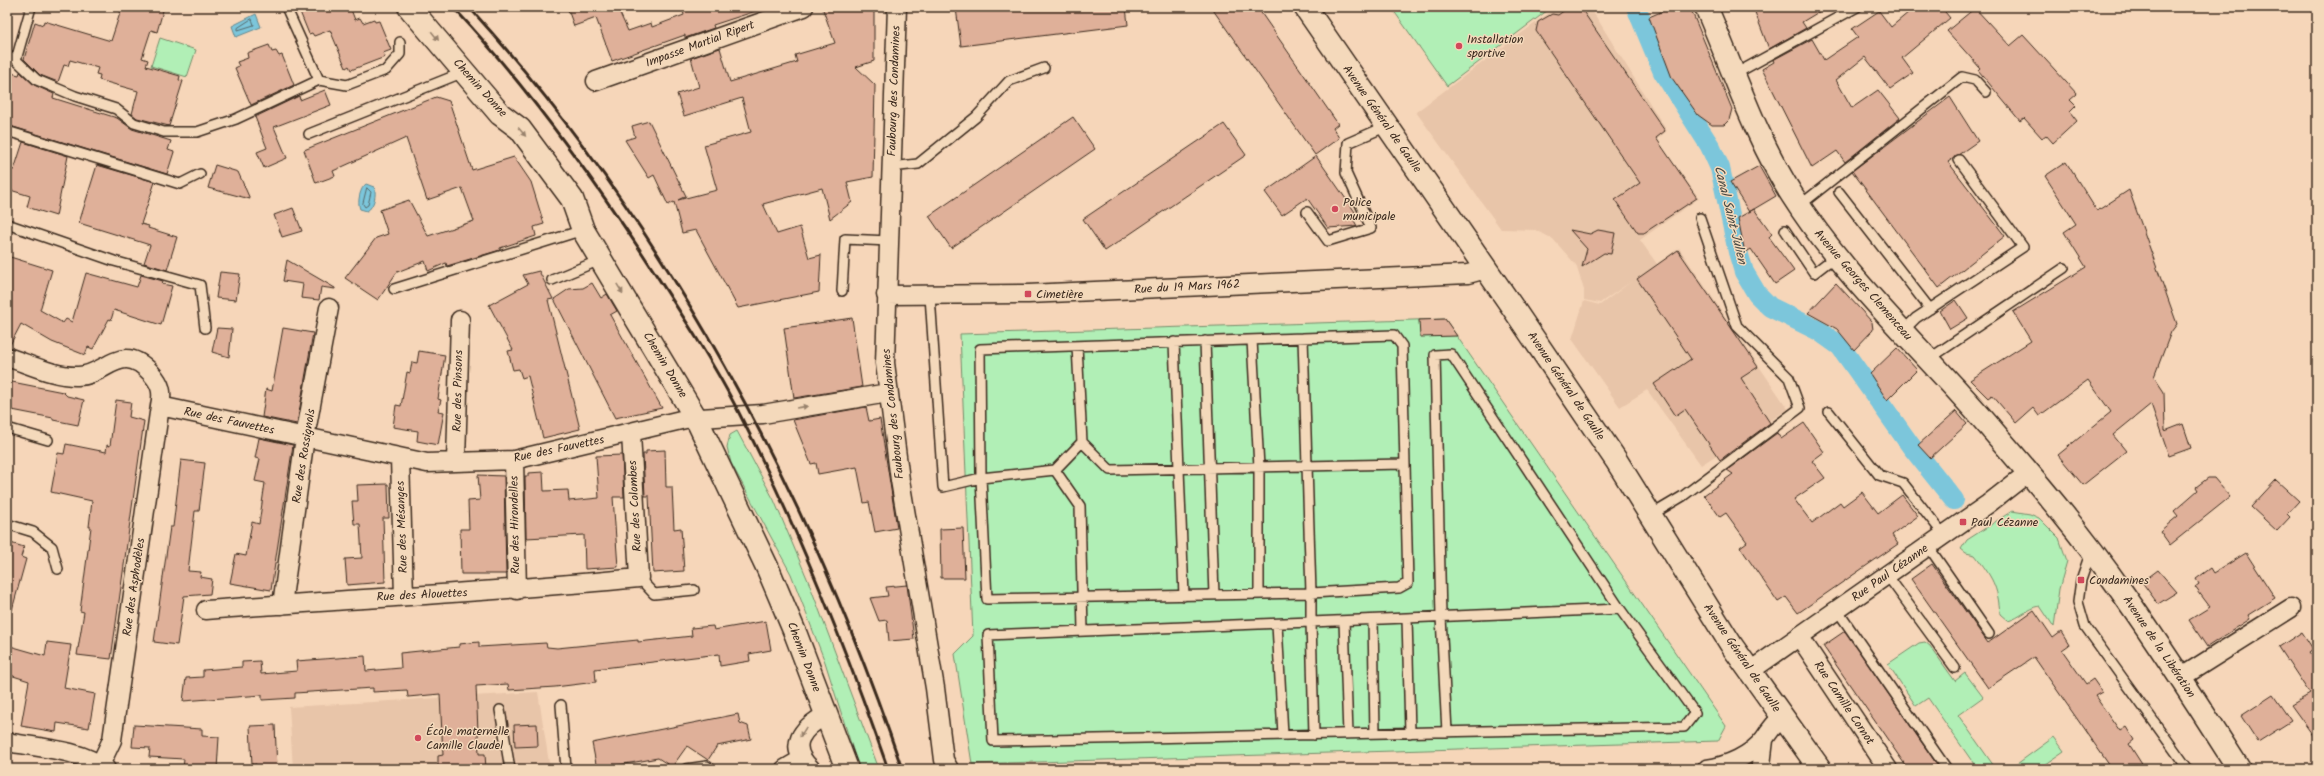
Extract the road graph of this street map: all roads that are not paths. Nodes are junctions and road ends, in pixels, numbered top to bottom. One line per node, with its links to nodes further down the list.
1 (31, 7): 11 (lane)
2 (286, 7): 15 (lane)
3 (409, 7): 13 (street, Chemin Donne, one-way to 13)
4 (804, 7): 16 (street, Impasse Martial Ripert)
5 (897, 7): 22 (street, Faubourg des Condamines)
6 (1305, 7): 18 (street, Avenue Général de Gaulle)
7 (1706, 7): 14 (street, Avenue Georges Clemenceau)
8 (1857, 7): 14 (lane)
9 (400, 42): 15 (lane)
10 (7, 56): 11 (lane)
11 (16, 60): 15 (lane)
12 (1044, 68): 22 (lane)
13 (464, 72): 20 (lane); 29 (street, Chemin Donne, one-way to 29)
14 (1735, 74): 25 (street, Avenue Georges Clemenceau)
15 (319, 80)
16 (596, 81)
17 (1986, 92): 25 (lane)
18 (1387, 126): 26 (lane); 35 (street, Avenue Général de Gaulle)
19 (7, 131): 23 (lane)
20 (309, 134)
21 (1960, 160): 42 (lane)
22 (891, 167): 31 (street, Faubourg des Condamines)
23 (200, 174)
24 (1839, 192): 42 (lane)
25 (1799, 206): 32 (street, Avenue Georges Clemenceau)
26 (1308, 212)
27 (1700, 218): 73 (lane)
28 (7, 224): 44 (lane)
29 (584, 230): 33 (street, Chemin Donne); 37 (lane)
30 (1785, 230): 32 (lane)
31 (889, 241): 38 (lane); 39 (street, Faubourg des Condamines)
32 (1836, 256): 45 (street, Avenue Georges Clemenceau)
33 (602, 259): 36 (lane); 56 (street, Chemin Donne, one-way to 56)
34 (2064, 268): 52 (lane)
35 (1486, 269): 40 (street, Rue du 19 Mars 1962); 73 (street, Avenue Général de Gaulle)
36 (552, 280)
37 (394, 289)
38 (842, 291)
39 (886, 295): 40 (street, Rue du 19 Mars 1962); 53 (street, Faubourg des Condamines)
40 (930, 296): 72 (lane)
41 (328, 308): 59 (street, Rue des Rossignols)
42 (1930, 309): 45 (lane)
43 (460, 320): 64 (street, Rue des Pinsons)
44 (205, 328)
45 (1902, 332): 52 (street, Avenue Georges Clemenceau)
46 (1303, 338): 47 (lane); 65 (lane); 66 (lane)
47 (1252, 340): 48 (lane); 67 (lane)
48 (1205, 341): 49 (lane); 68 (lane)
49 (1174, 342): 50 (lane); 70 (lane)
50 (1077, 346): 61 (lane); 72 (lane)
51 (7, 357): 54 (street, Rue des Asphodèles)
52 (1929, 359): 71 (street, Avenue Georges Clemenceau)
53 (888, 393): 56 (street, Rue des Fauvettes, one-way to 53); 119 (street, Faubourg des Condamines)
54 (160, 406): 59 (street, Rue des Fauvettes); 120 (street, Rue des Asphodèles)
55 (1829, 412): 75 (lane)
56 (696, 420): 58 (street, Rue des Fauvettes); 108 (street, Chemin Donne)
57 (7, 428): 60 (lane)
58 (631, 433): 63 (street, Rue des Fauvettes); 80 (street, Rue des Colombes)
59 (306, 437): 62 (street, Rue des Fauvettes); 89 (street, Rue des Rossignols)
60 (48, 440)
61 (1082, 442): 69 (lane); 70 (lane)
62 (400, 458): 64 (street, Rue des Fauvettes); 86 (street, Rue des Mésanges)
63 (514, 460): 64 (street, Rue des Fauvettes); 81 (street, Rue des Hirondelles)
64 (456, 461)
65 (1404, 464): 66 (lane); 83 (lane)
66 (1307, 466): 67 (lane); 83 (lane)
67 (1259, 467): 68 (lane); 84 (lane)
68 (1209, 469): 70 (lane); 85 (lane)
69 (1056, 470): 72 (lane); 88 (lane)
70 (1180, 470): 87 (lane)
71 (2029, 472): 75 (street, Rue Paul Cézanne); 77 (street, Avenue de la Libération)
72 (981, 478): 88 (lane)
73 (1652, 515): 104 (street, Avenue Général de Gaulle)
74 (7, 524): 78 (lane)
75 (1944, 535): 76 (street, Rue Paul Cézanne)
76 (1928, 546): 79 (street, Rue Paul Cézanne); 101 (lane)
77 (2091, 550): 105 (street, Avenue de la Libération); 132 (lane)
78 (58, 569)
79 (1887, 575): 93 (street, Rue Paul Cézanne); 103 (lane)
80 (639, 578): 81 (street, Rue des Alouettes); 82 (lane)
81 (517, 590): 86 (street, Rue des Alouettes)
82 (694, 590)
83 (1311, 593): 84 (lane); 98 (lane)
84 (1259, 594): 85 (lane)
85 (1214, 595): 87 (lane)
86 (404, 596): 89 (street, Rue des Alouettes)
87 (1184, 596): 88 (lane)
88 (1084, 597): 100 (lane)
89 (282, 604): 92 (street, Rue des Alouettes)
90 (2291, 608): 105 (street)
91 (1620, 609): 94 (lane); 94 (lane); 110 (lane)
92 (206, 610)
93 (1837, 610): 102 (street, Rue Paul Cézanne); 131 (lane)
94 (1441, 617): 95 (lane); 110 (lane)
95 (1407, 618): 96 (lane); 112 (lane)
96 (1373, 620): 97 (lane); 111 (lane)
97 (1344, 621): 98 (lane); 113 (lane)
98 (1310, 622): 99 (lane); 115 (lane)
99 (1277, 624): 100 (lane); 114 (lane)
100 (1083, 631): 114 (lane)
101 (1989, 634)
102 (1799, 636): 104 (street, Rue Paul Cézanne); 130 (street, Rue Camille Cornot)
103 (1955, 668)
104 (1750, 671): 109 (street, Avenue Général de Gaulle)
105 (2180, 678): 133 (street, Avenue de la Libération)
106 (561, 705): 122 (lane)
107 (500, 710): 121 (lane)
108 (826, 715): 118 (street, one-way to 118); 126 (street, Chemin Donne)
109 (1782, 717): 116 (street); 129 (street, Avenue Général de Gaulle)
110 (1446, 732): 112 (lane)
111 (1375, 733): 112 (lane); 113 (lane)
112 (1410, 733)
113 (1348, 734): 115 (lane)
114 (1283, 735): 115 (lane)
115 (1314, 735)
116 (1764, 740): 127 (street); 128 (street)
117 (7, 742): 120 (street)
118 (806, 764): 125 (street)
119 (947, 766)
120 (103, 767)
121 (510, 769)
122 (566, 769)
123 (686, 769): 124 (lane)
124 (711, 769)
125 (784, 769)
126 (846, 769)
127 (1707, 769)
128 (1762, 769)
129 (1820, 769)
130 (1888, 769)
131 (1947, 769)
132 (2188, 769)
133 (2239, 769)

